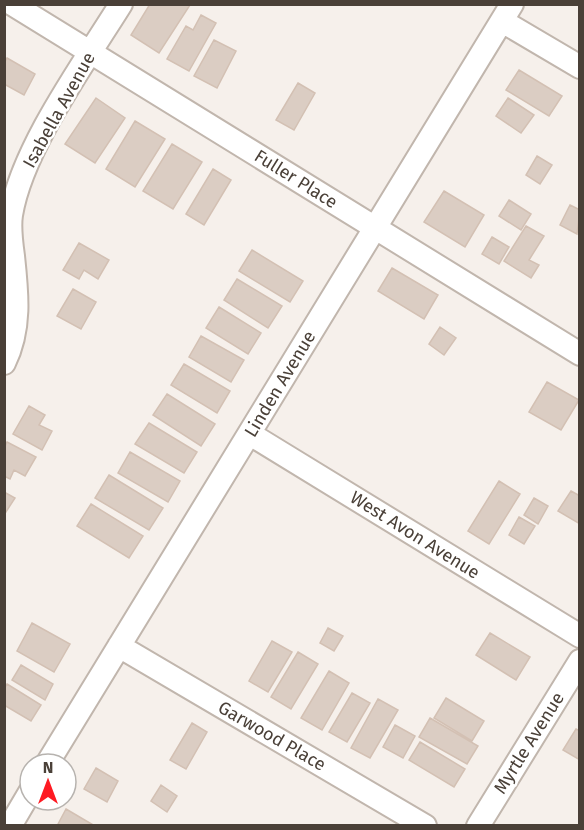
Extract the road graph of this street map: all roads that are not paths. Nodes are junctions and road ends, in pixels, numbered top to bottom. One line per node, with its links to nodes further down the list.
1 (12, 4): 4 (street, Fuller Place)
2 (121, 4): 4 (street, Isabella Avenue)
3 (507, 13): 5 (street); 6 (street, Linden Avenue)
4 (91, 53): 6 (street, Fuller Place); 8 (street, Isabella Avenue)
5 (579, 68)
6 (375, 228): 7 (street, Fuller Place); 9 (street, Linden Avenue)
7 (579, 354)
8 (4, 363)
9 (250, 434): 10 (street, West Avon Avenue); 11 (street, Linden Avenue)
10 (579, 636)
11 (120, 646): 13 (street, Linden Avenue); 16 (street, Garwood Place)
12 (579, 661): 17 (street, Myrtle Avenue)
13 (54, 752)
14 (18, 812): 15 (street)
15 (10, 825)
16 (425, 825)
17 (478, 825)

